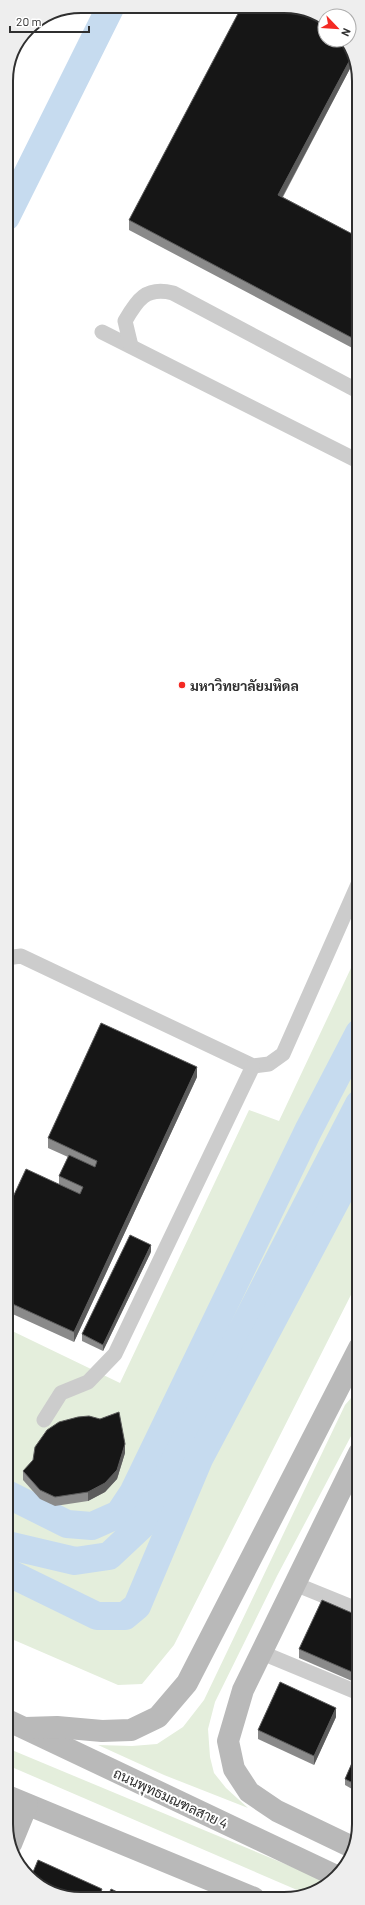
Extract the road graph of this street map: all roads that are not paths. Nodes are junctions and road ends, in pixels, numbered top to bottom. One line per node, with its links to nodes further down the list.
1 (102, 332): 2 (lane)
2 (131, 346): 3 (lane); 4 (lane)
3 (352, 388)
4 (352, 458)
5 (352, 898): 7 (lane)
6 (13, 957): 7 (lane)
7 (253, 1066): 9 (lane)
8 (352, 1373): 15 (main road)
9 (44, 1420)
10 (352, 1467): 11 (main road)
11 (295, 1584): 12 (lane); 13 (main road)
12 (352, 1607)
13 (260, 1652): 14 (lane); 19 (main road)
14 (352, 1690)
15 (16, 1724): 20 (main road, ถนนพุทธมณฑลสาย 4)
16 (13, 1799): 17 (main road)
17 (27, 1805): 18 (main road); 21 (main road)
18 (14, 1836)
19 (348, 1845)
20 (330, 1873)
21 (234, 1892)

